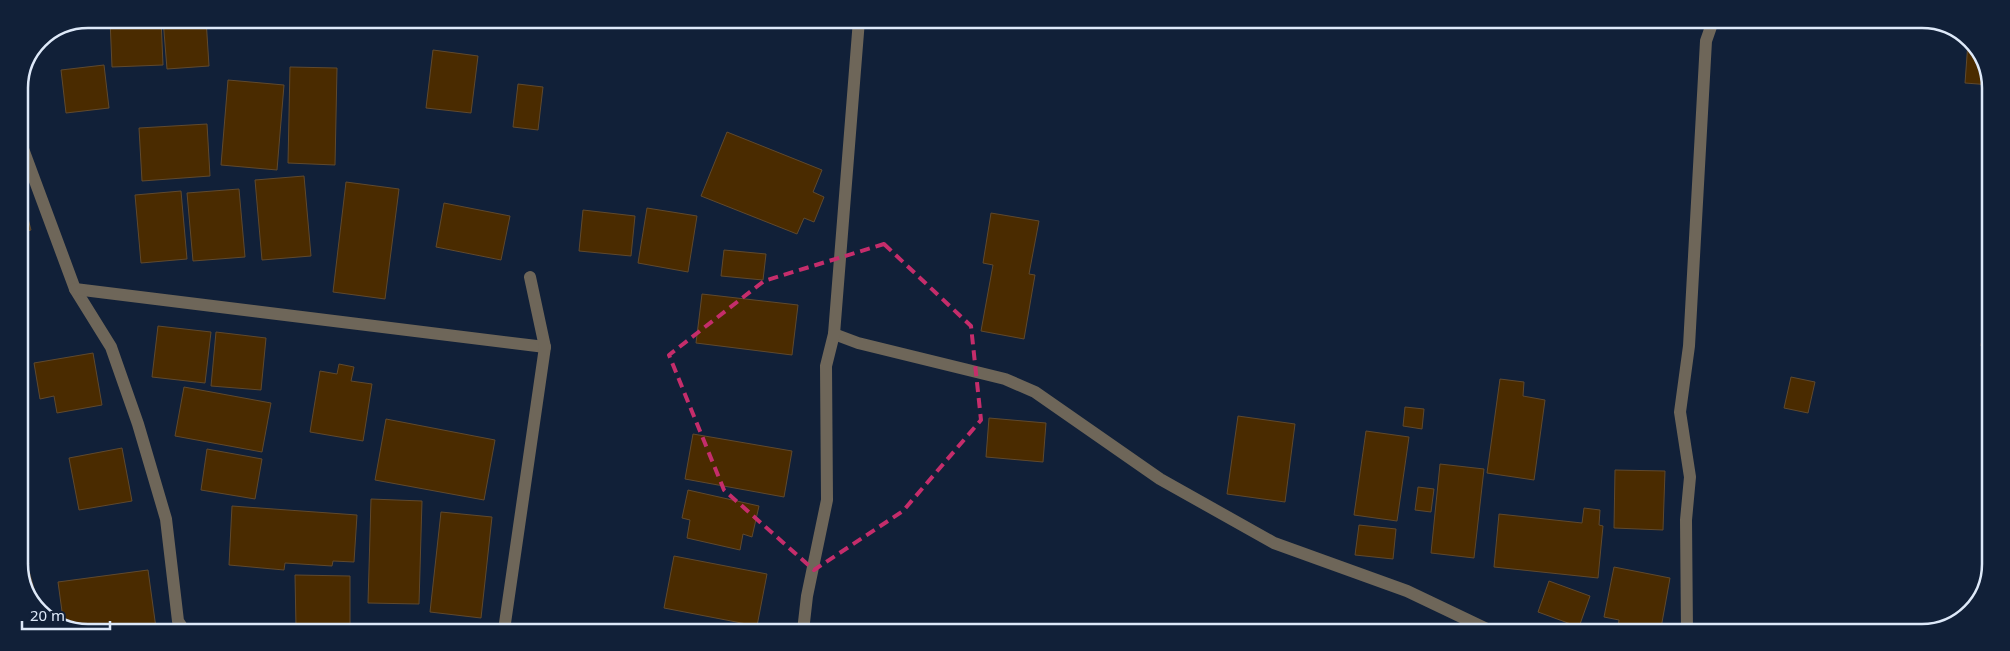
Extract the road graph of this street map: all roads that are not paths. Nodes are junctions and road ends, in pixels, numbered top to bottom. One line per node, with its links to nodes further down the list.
1 (858, 28): 6 (street)
2 (1710, 28): 12 (street)
3 (28, 162): 5 (street)
4 (530, 277): 7 (street)
5 (75, 289): 7 (street); 8 (street)
6 (834, 334): 10 (street); 11 (street)
7 (545, 348): 9 (street)
8 (180, 624)
9 (505, 624)
10 (804, 624)
11 (1475, 624)
12 (1687, 624)

